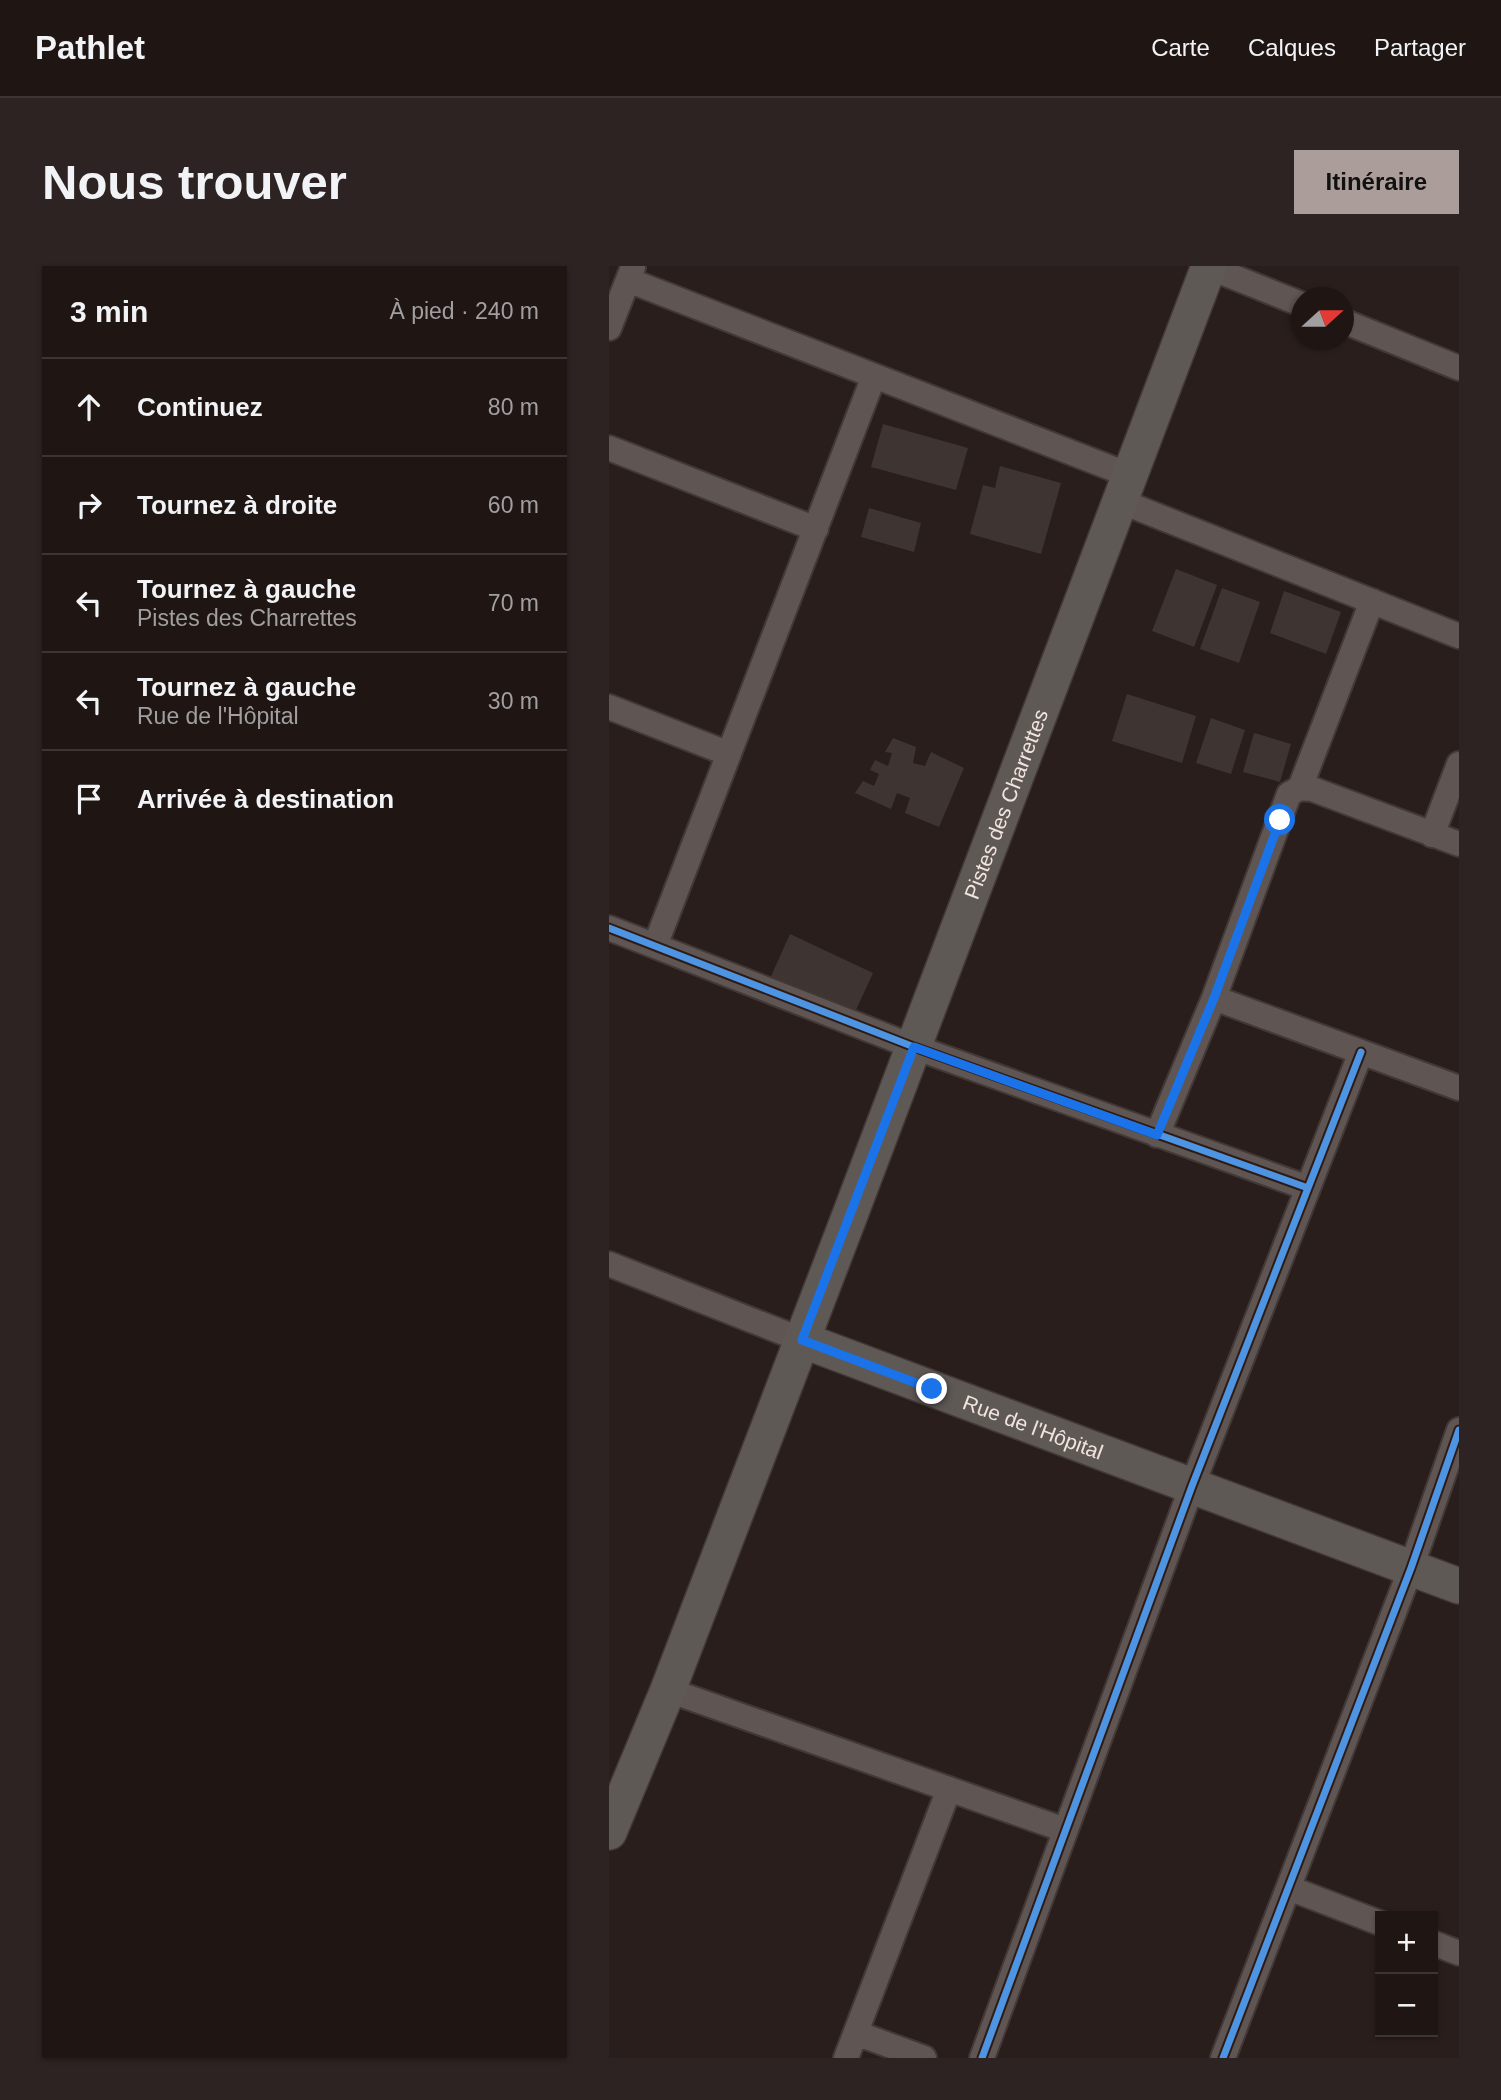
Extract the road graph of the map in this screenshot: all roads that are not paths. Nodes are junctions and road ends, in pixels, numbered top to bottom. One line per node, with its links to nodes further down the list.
1 (1208, 266): 3 (street); 9 (main road, Pistes des Charrettes)
2 (630, 273): 5 (street); 7 (street)
3 (1291, 300)
4 (1354, 325): 6 (street)
5 (609, 328)
6 (1459, 368)
7 (874, 376): 9 (street); 10 (street)
8 (609, 448): 10 (street)
9 (1124, 488): 11 (street); 22 (main road, Pistes des Charrettes)
10 (815, 529): 14 (street)
11 (1372, 601): 12 (street); 16 (street)
12 (1459, 636)
13 (609, 707): 14 (street)
14 (729, 754): 20 (street)
15 (1459, 765): 17 (street)
16 (1300, 788): 17 (street); 21 (street)
17 (1432, 835): 18 (street)
18 (1459, 844)
19 (609, 928): 20 (street)
20 (655, 946): 22 (street)
21 (1214, 998): 23 (street); 25 (street)
22 (914, 1047): 25 (street); 28 (main road, Pistes des Charrettes)
23 (1361, 1052): 24 (street); 26 (street)
24 (1459, 1088)
25 (1157, 1135): 26 (street)
26 (1308, 1188): 30 (street)
27 (609, 1264): 28 (street, Rue de l'Hôpital)
28 (802, 1340): 30 (main road, Rue de l'Hôpital); 33 (main road, Pistes des Charrettes)
29 (1459, 1430): 31 (street)
30 (1192, 1486): 31 (main road, Rue de l'Hôpital); 35 (street)
31 (1411, 1568): 32 (main road, Rue de l'Hôpital); 37 (street)
32 (1459, 1586)
33 (668, 1689): 34 (street); 36 (main road, Pistes des Charrettes)
34 (949, 1789): 35 (street); 41 (street)
35 (1065, 1830): 44 (street)
36 (609, 1832)
37 (1289, 1888): 38 (street); 45 (street)
38 (1375, 1921)
39 (1438, 1945): 40 (street)
40 (1459, 1953)
41 (856, 2033): 42 (street); 43 (street)
42 (846, 2058)
43 (924, 2058)
44 (982, 2058)
45 (1223, 2058)

